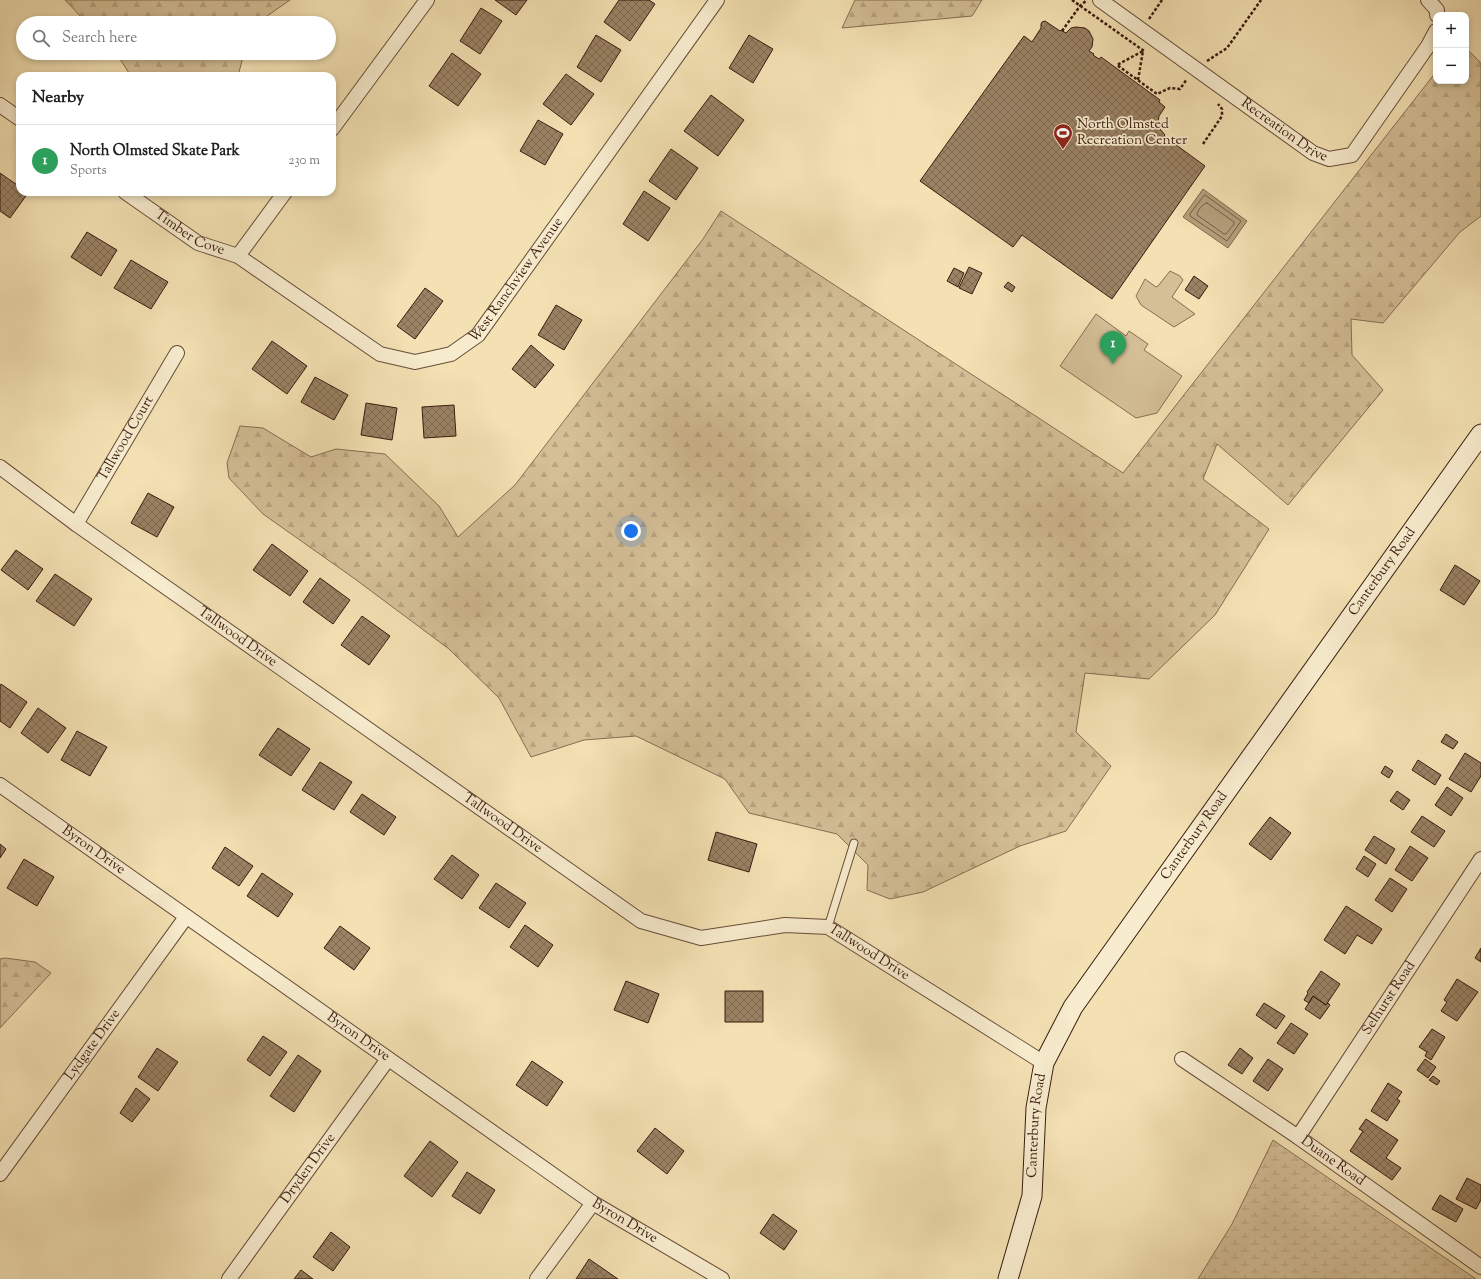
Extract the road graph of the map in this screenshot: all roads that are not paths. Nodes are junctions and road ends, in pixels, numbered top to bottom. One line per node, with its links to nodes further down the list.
1 (427, 0): 9 (street)
2 (717, 0): 12 (street, West Ranchview Avenue)
3 (1100, 0): 6 (street, Recreation Drive)
4 (1428, 0): 5 (street)
5 (1437, 12)
6 (1433, 37)
7 (0, 105): 8 (street)
8 (16, 116)
9 (336, 124)
10 (131, 196): 12 (street, Timber Cove)
11 (282, 196): 12 (street)
12 (238, 256)
13 (177, 353): 16 (street, Tallwood Court)
14 (1481, 434): 24 (street, Canterbury Road)
15 (0, 466): 16 (street, Tallwood Drive)
16 (76, 524): 21 (street, Tallwood Drive)
17 (0, 785): 20 (street, Byron Drive)
18 (854, 843): 21 (lane)
19 (1481, 859): 25 (street, Selhurst Road)
20 (186, 917): 22 (street, Byron Drive); 26 (street, Lydgate Drive)
21 (828, 927): 24 (street, Tallwood Drive)
22 (388, 1059): 27 (street, Byron Drive); 29 (street, Dryden Drive)
23 (1182, 1059): 25 (street, Duane Road)
24 (1044, 1063): 32 (street, Canterbury Road)
25 (1298, 1137): 28 (street, Duane Road)
26 (0, 1174)
27 (593, 1203): 30 (street); 31 (street, Byron Drive)
28 (1481, 1267)
29 (229, 1279)
30 (537, 1279)
31 (722, 1279)
32 (1008, 1279)

